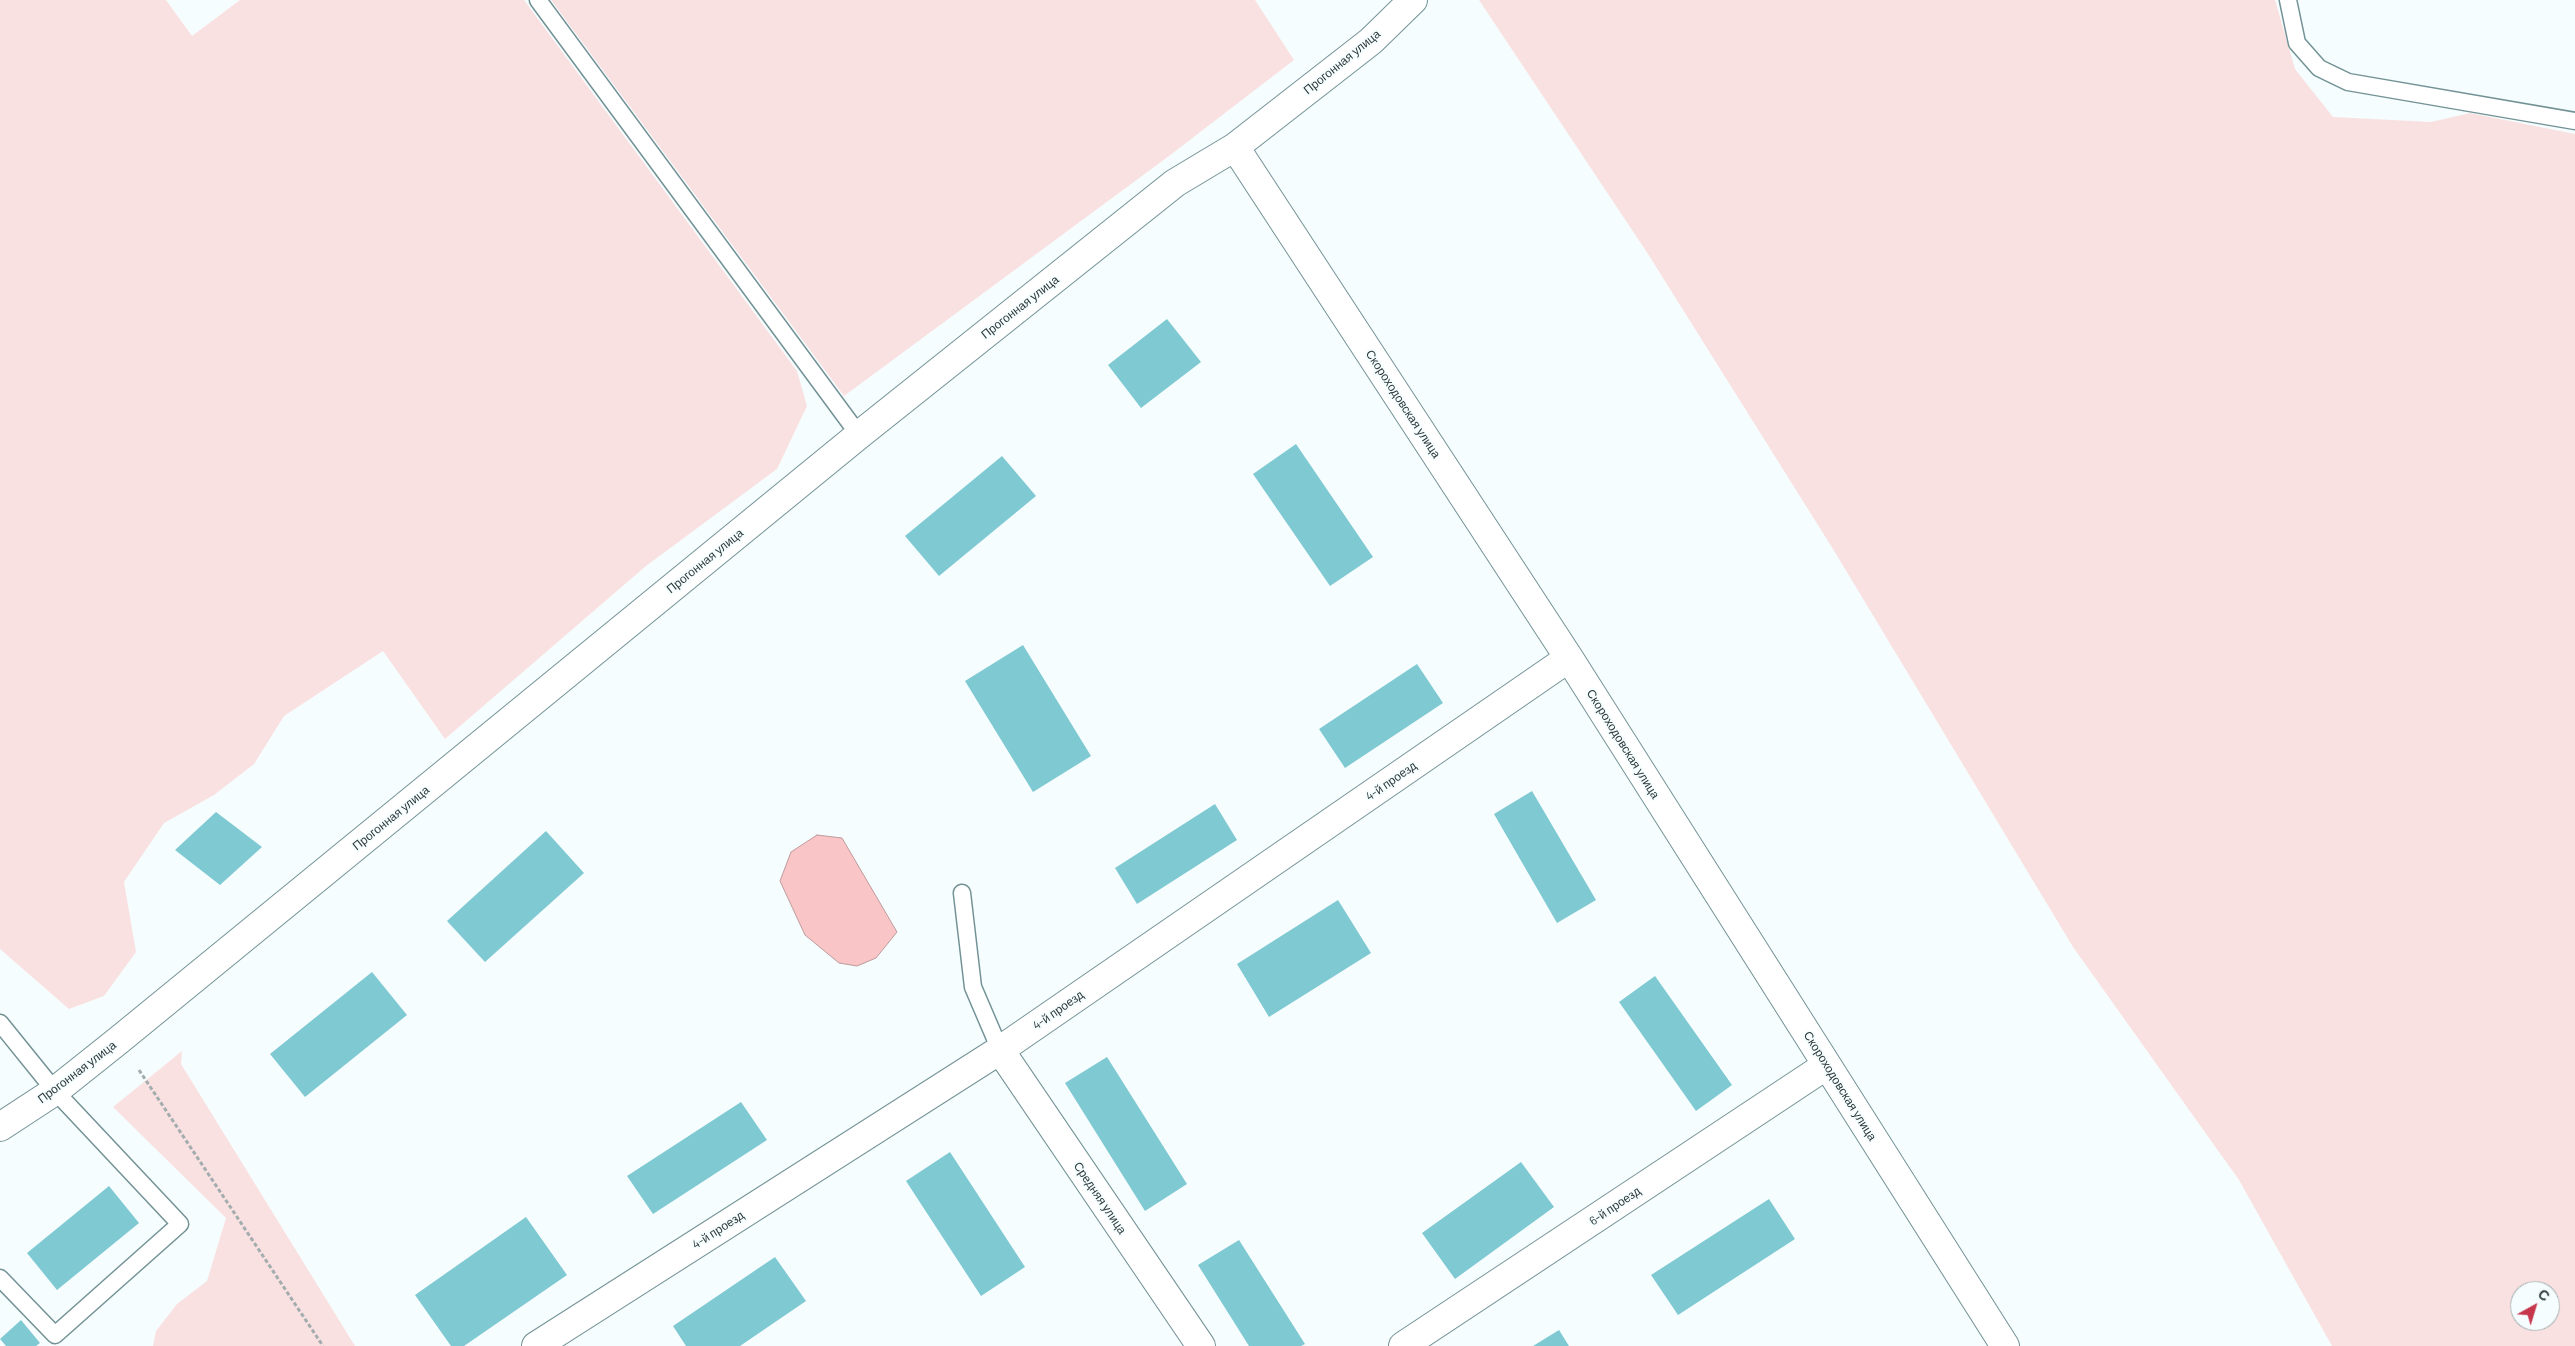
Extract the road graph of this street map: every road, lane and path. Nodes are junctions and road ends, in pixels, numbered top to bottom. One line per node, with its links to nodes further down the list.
1 (538, 0): 6 (lane)
2 (1412, 0): 5 (street, Прогонная улица)
3 (2288, 0): 4 (lane)
4 (2575, 121)
5 (1235, 147): 6 (street, Прогонная улица); 7 (street, Скороходовская улица)
6 (859, 435): 10 (street, Прогонная улица)
7 (1569, 658): 11 (street, 4-й проезд); 12 (street, Скороходовская улица)
8 (962, 893): 11 (lane)
9 (0, 1023): 13 (lane)
10 (119, 1040): 13 (street, Прогонная улица); 16 (path)
11 (1000, 1050): 17 (street, 4-й проезд); 18 (street, Средняя улица)
12 (1827, 1065): 19 (street, 6-й проезд); 20 (street, Скороходовская улица)
13 (55, 1091): 14 (street, Прогонная улица); 15 (lane)
14 (0, 1127)
15 (0, 1278)
16 (323, 1346)
17 (536, 1346)
18 (1201, 1346)
19 (1403, 1346)
20 (2004, 1346)

